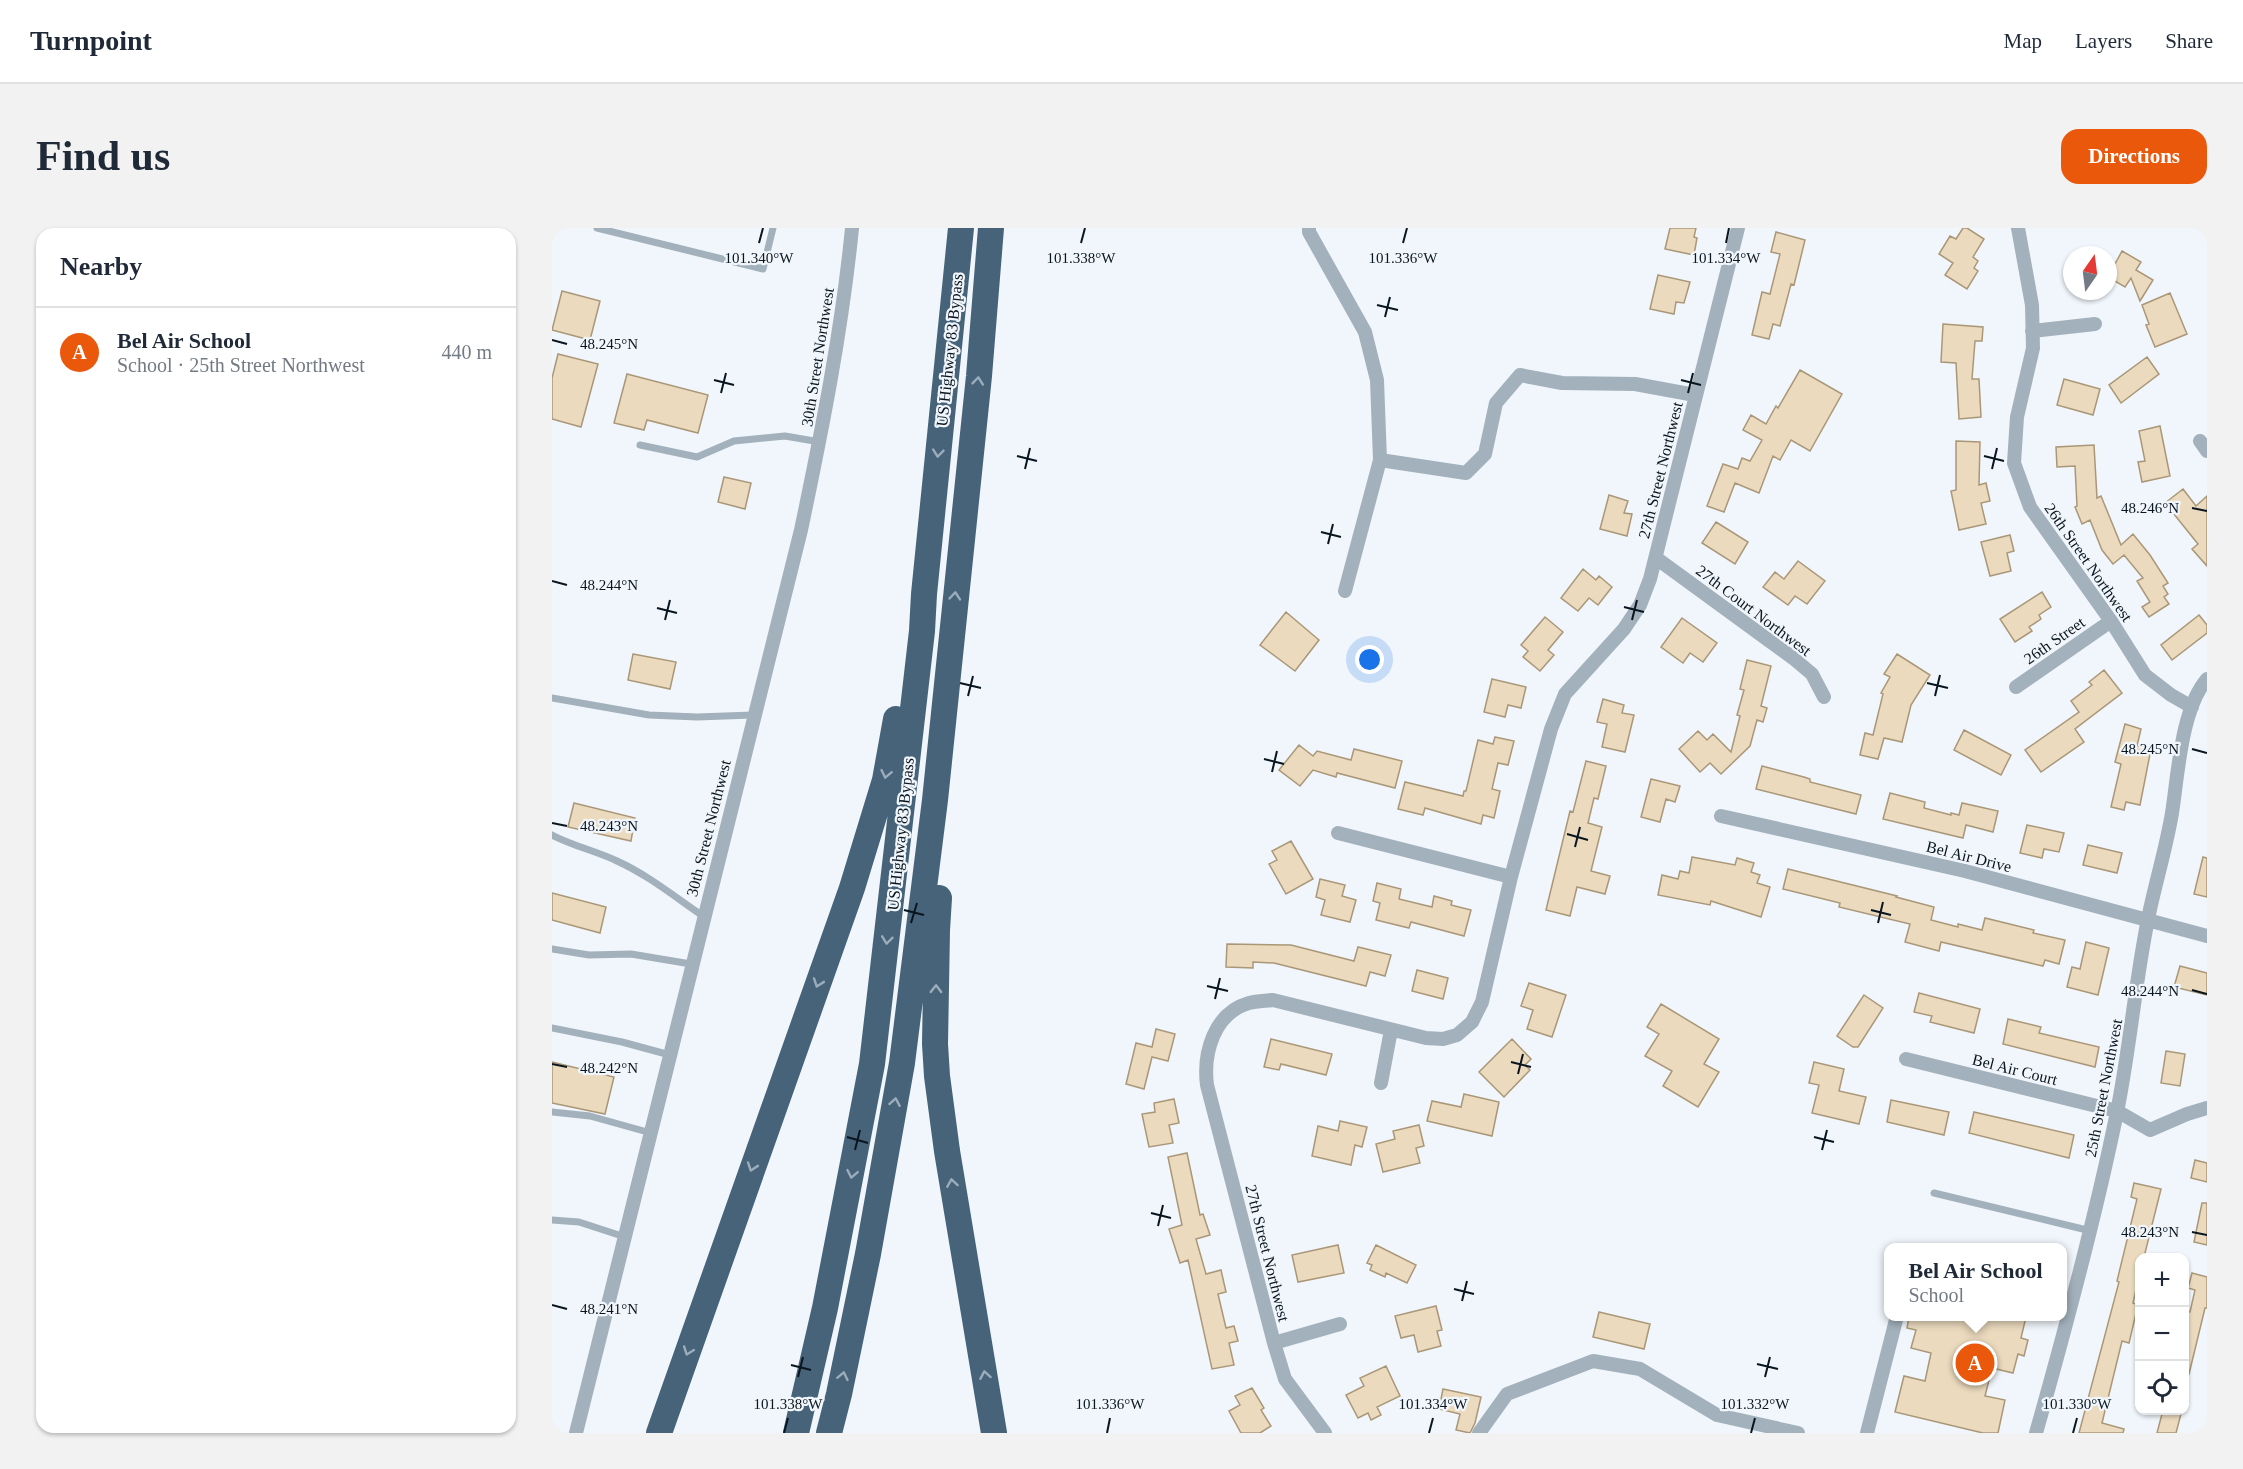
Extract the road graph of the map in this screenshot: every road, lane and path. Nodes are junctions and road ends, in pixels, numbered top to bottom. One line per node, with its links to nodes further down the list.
1 (597, 228): 2 (lane)
2 (773, 228)
3 (852, 228): 12 (street, 30th Street Northwest)
4 (961, 228): 17 (highway, US Highway 83 Bypass, one-way to 17)
5 (991, 228): 19 (highway, US Highway 83 Bypass, one-way to 5)
6 (1309, 228): 14 (street)
7 (1738, 228): 11 (street, 27th Street Northwest)
8 (2018, 228): 10 (street, 26th Street Northwest)
9 (2095, 324): 10 (street)
10 (2032, 331): 18 (street, 26th Street Northwest)
11 (1695, 395): 14 (street); 15 (street, 27th Street Northwest)
12 (820, 442): 13 (lane); 25 (street, 30th Street Northwest)
13 (640, 445)
14 (1380, 460): 16 (street)
15 (1656, 558): 22 (street, 27th Court Northwest); 29 (street, 27th Street Northwest)
16 (1345, 591)
17 (924, 594): 54 (highway, one-way to 54); 55 (highway, US Highway 83 Bypass, one-way to 55)
18 (2111, 621): 21 (street, 26th Street); 24 (street, 26th Street Northwest)
19 (951, 642): 56 (highway, US Highway 83 Bypass, one-way to 19); 57 (highway, one-way to 19)
20 (2207, 679): 24 (street, 25th Street Northwest)
21 (2016, 687)
22 (1824, 697)
23 (552, 698): 25 (lane)
24 (2192, 707): 31 (street, 25th Street Northwest)
25 (753, 716): 30 (street, 30th Street Northwest)
26 (1721, 816): 31 (street, Bel Air Drive)
27 (1338, 833): 29 (street)
28 (552, 836): 30 (lane)
29 (1512, 878): 36 (street)
30 (703, 916): 34 (street, 30th Street Northwest)
31 (2148, 921): 32 (street, Bel Air Drive); 41 (street, 25th Street Northwest)
32 (2207, 936)
33 (552, 949): 34 (lane)
34 (691, 964): 37 (street, 30th Street Northwest)
35 (552, 1028): 37 (lane)
36 (1391, 1030): 39 (street); 52 (street, 27th Street Northwest)
37 (670, 1055): 43 (street, 30th Street Northwest)
38 (1906, 1059): 41 (street, Bel Air Court)
39 (1382, 1083)
40 (2207, 1108): 41 (street, Bel Air Court)
41 (2117, 1111): 46 (street, 25th Street Northwest)
42 (552, 1112): 43 (lane)
43 (651, 1133): 47 (street, 30th Street Northwest)
44 (1934, 1193): 46 (lane)
45 (552, 1220): 47 (lane)
46 (2091, 1231): 49 (street, 25th Street Northwest)
47 (625, 1237): 53 (street, 30th Street Northwest)
48 (2067, 1294): 49 (street)
49 (2074, 1299): 62 (street, 25th Street Northwest)
50 (1896, 1321): 61 (street)
51 (1340, 1324): 52 (street)
52 (1274, 1343): 58 (street, 27th Street Northwest)
53 (576, 1433)
54 (659, 1433)
55 (796, 1433)
56 (829, 1433)
57 (994, 1433)
58 (1324, 1433)
59 (1479, 1433): 60 (street)
60 (1798, 1433)
61 (1867, 1433)
62 (2036, 1433)

